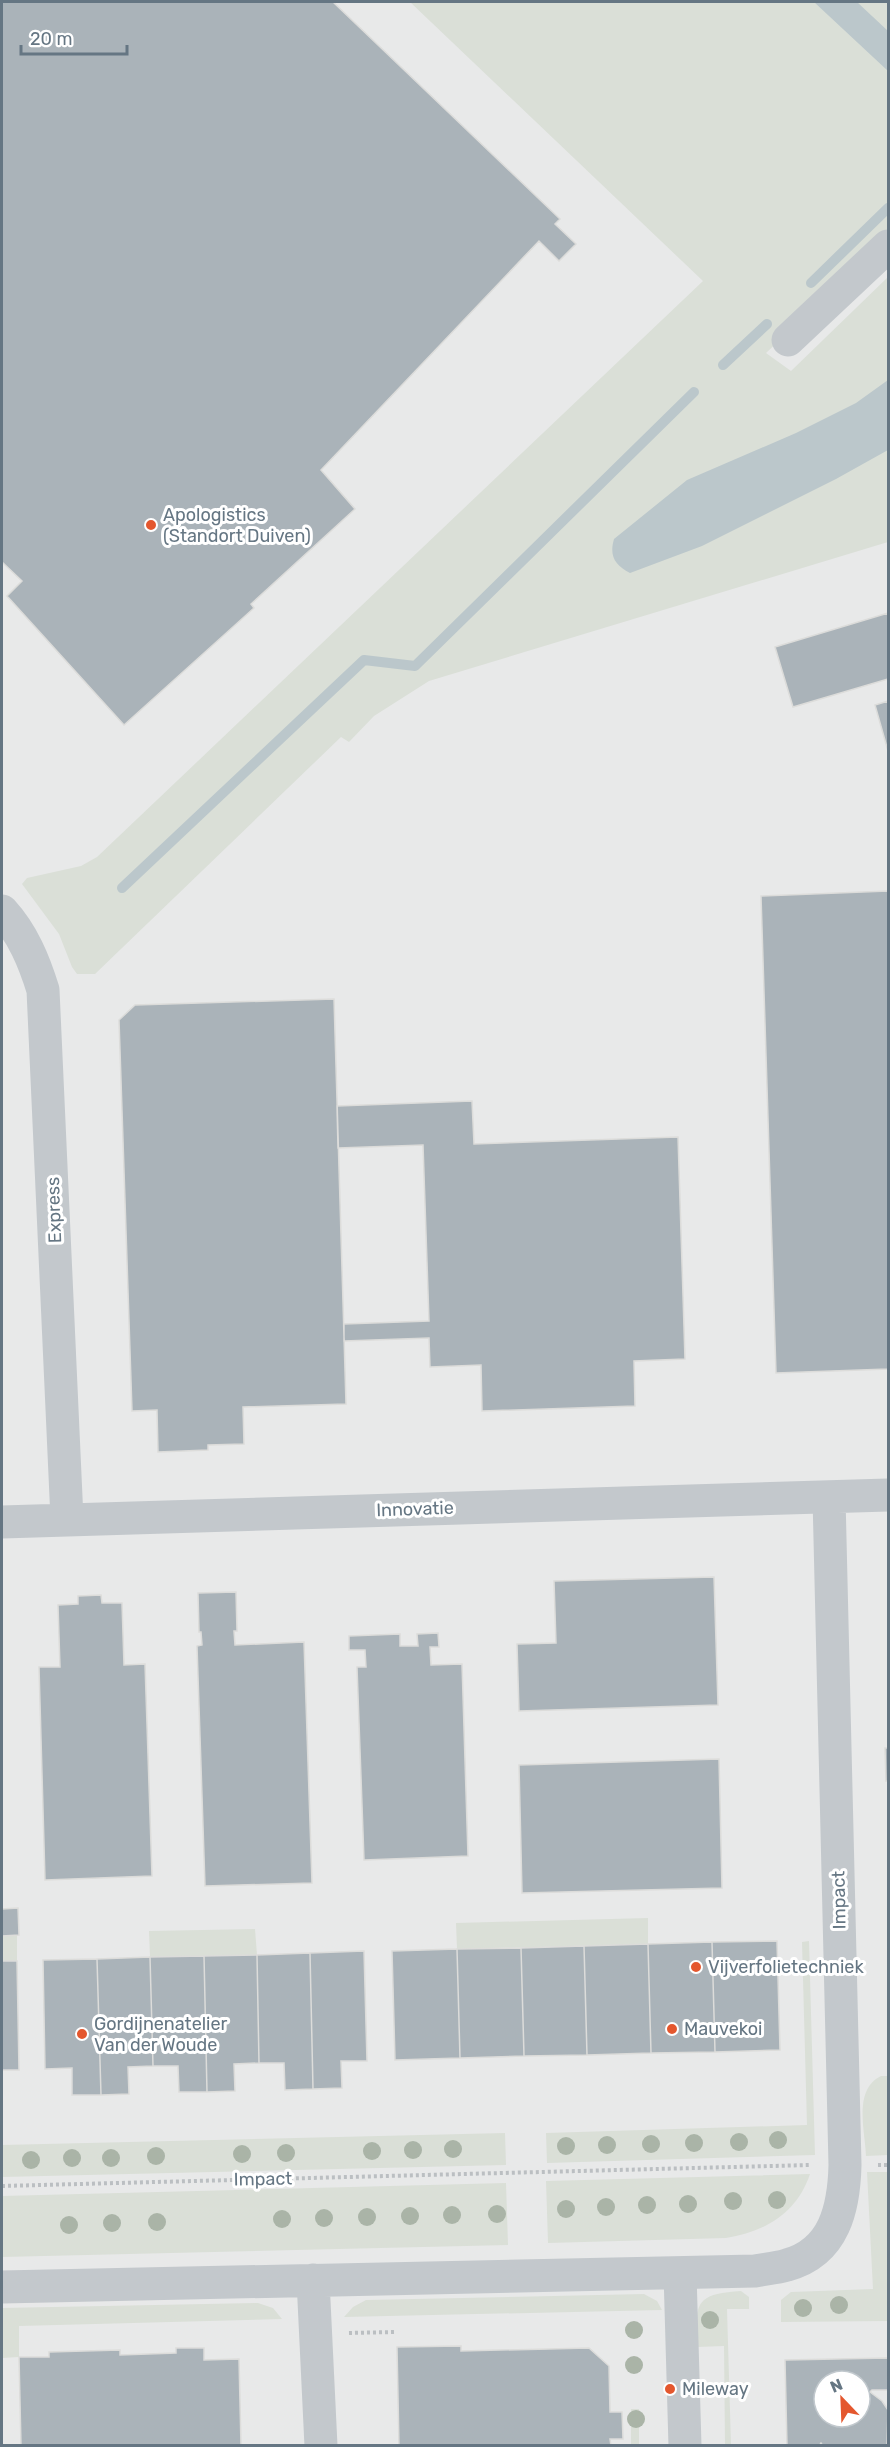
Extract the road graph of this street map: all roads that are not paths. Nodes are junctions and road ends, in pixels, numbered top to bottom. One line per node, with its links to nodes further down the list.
1 (888, 246): 2 (street)
2 (788, 340)
3 (2, 911): 6 (street, Express)
4 (888, 1495): 5 (street)
5 (829, 1497): 6 (street, Innovatie); 8 (street, Impact)
6 (67, 1519): 7 (street, Innovatie)
7 (2, 1522)
8 (680, 2273): 9 (street, Impact); 12 (street)
9 (313, 2280): 10 (street, Impact); 11 (street)
10 (2, 2287)
11 (321, 2445)
12 (685, 2445)

